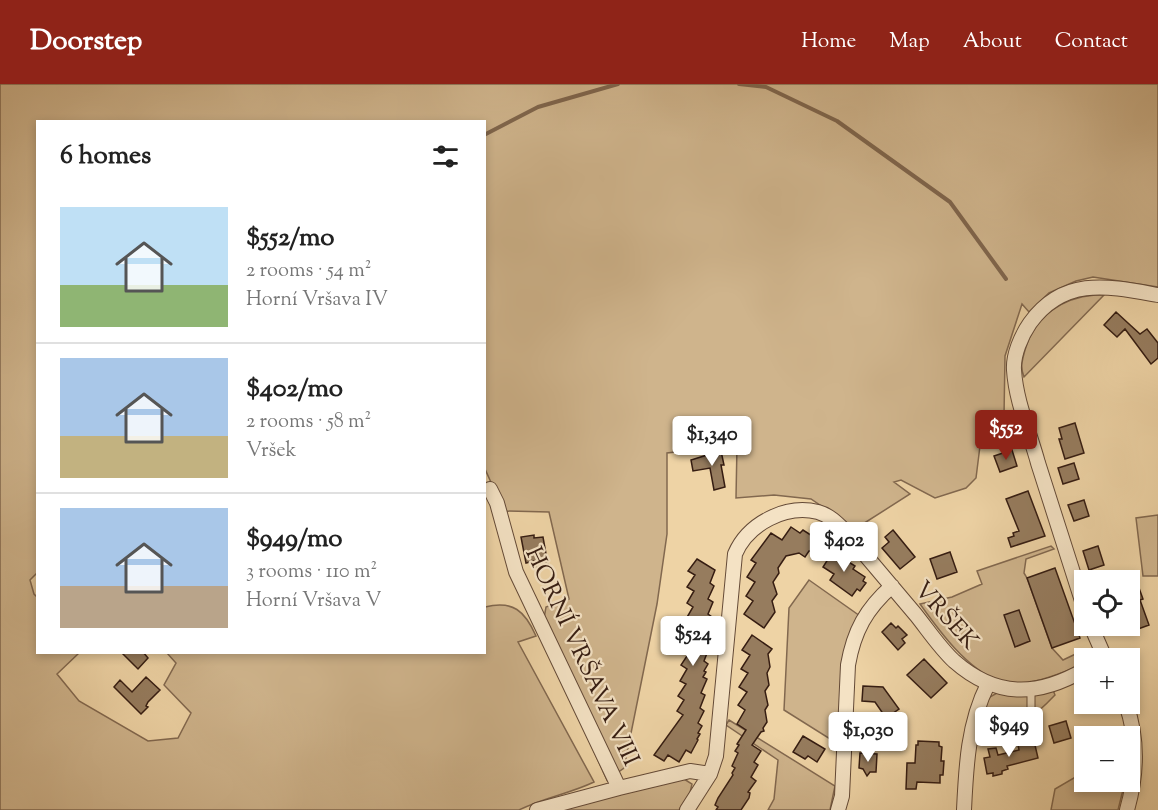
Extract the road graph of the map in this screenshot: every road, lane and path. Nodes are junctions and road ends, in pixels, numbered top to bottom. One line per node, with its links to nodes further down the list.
1 (1158, 295): 3 (street)
2 (490, 489): 11 (street, HORNÍ VRŠAVA VIII)
3 (1074, 577)
4 (892, 586): 6 (street, VRŠEK); 10 (street, VRŠEK); 14 (street)
5 (1074, 675): 7 (street, VRŠEK)
6 (988, 684): 7 (street, VRŠEK); 15 (street)
7 (1031, 690): 9 (lane)
8 (1128, 714): 16 (street)
9 (1031, 721)
10 (710, 774): 11 (street, HORNÍ VRŠAVA VIII); 13 (street)
11 (619, 788): 12 (street)
12 (537, 810)
13 (687, 810)
14 (838, 810)
15 (964, 810)
16 (1127, 810)

